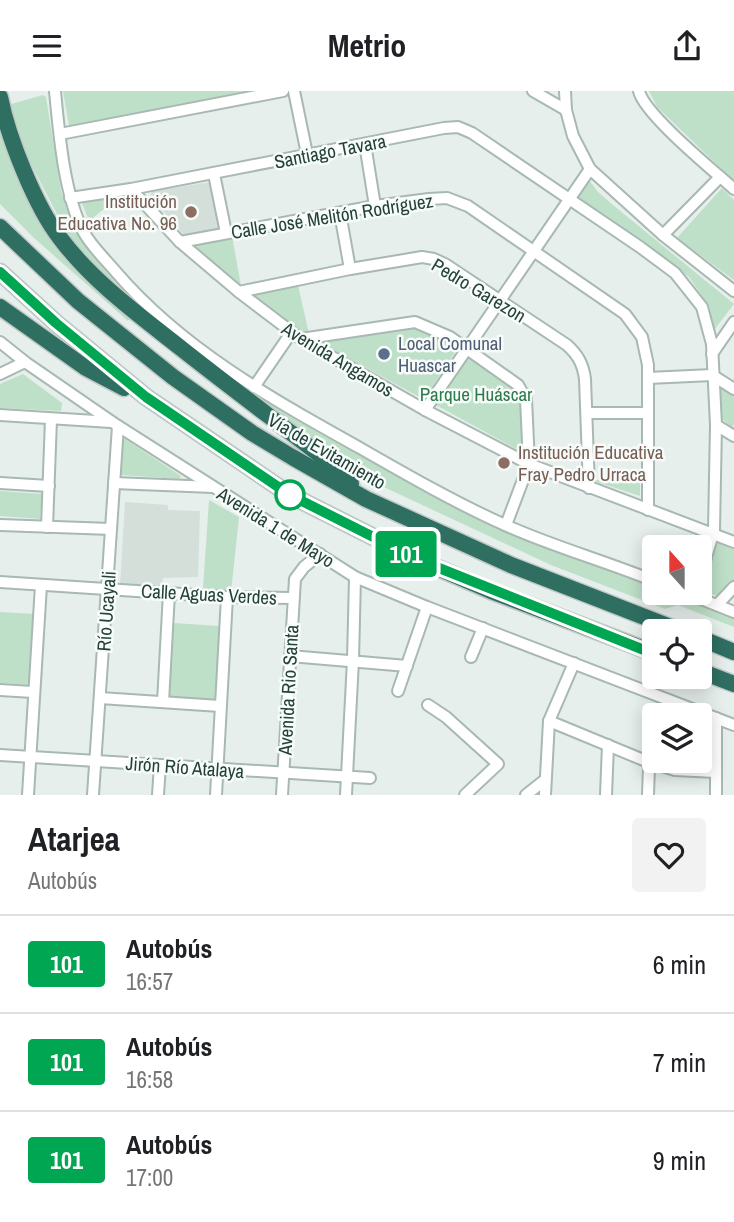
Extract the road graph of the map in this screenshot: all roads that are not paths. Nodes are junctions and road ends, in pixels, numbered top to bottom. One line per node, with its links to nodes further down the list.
1 (55, 91): 9 (street)
2 (283, 91): 9 (street)
3 (294, 91): 11 (street)
4 (534, 91): 8 (street)
5 (565, 91): 8 (street)
6 (639, 91): 14 (street)
7 (0, 97): 59 (highway)
8 (566, 110): 12 (street)
9 (60, 134): 17 (street)
10 (365, 144): 11 (street, Santiago Tavara); 18 (street, Santiago Tavara); 19 (street)
11 (307, 154): 13 (street, Santiago Tavara)
12 (590, 169): 18 (street); 23 (street)
13 (214, 174): 15 (street, Santiago Tavara); 22 (street)
14 (720, 177): 16 (street); 23 (street)
15 (131, 189): 17 (street, Santiago Tavara); 24 (street, Avenida Angamos)
16 (734, 190)
17 (71, 198): 42 (street)
18 (569, 200): 25 (street); 37 (street, Santiago Tavara)
19 (375, 206): 20 (street, Calle José Melitón Rodríguez); 25 (street, Calle José Melitón Rodríguez)
20 (340, 213): 22 (street, Calle José Melitón Rodríguez); 26 (street)
21 (0, 227): 59 (highway, Vía de Evitamiento)
22 (226, 233): 24 (street, Calle José Melitón Rodríguez)
23 (663, 235): 28 (street)
24 (180, 242): 29 (street, Avenida Angamos)
25 (534, 250): 30 (street); 41 (street, Calle José Melitón Rodríguez)
26 (350, 269): 29 (street, Pedro Garezon); 30 (street, Pedro Garezon)
27 (0, 272): 44 (highway)
28 (734, 291)
29 (239, 292): 33 (street, Avenida Angamos)
30 (500, 300): 36 (street); 46 (street, Pedro Garezon)
31 (0, 307): 44 (highway)
32 (734, 322): 37 (street)
33 (290, 333): 34 (street, Avenida Angamos); 42 (street)
34 (301, 339): 36 (street); 45 (street, Avenida Angamos)
35 (0, 342): 38 (street, Avenida 1 de Mayo)
36 (467, 350): 45 (street); 53 (street)
37 (712, 354): 40 (street, Santiago Tavara)
38 (24, 362): 39 (street); 50 (street, Avenida 1 de Mayo)
39 (0, 375)
40 (712, 375): 41 (street); 43 (street); 51 (street, Santiago Tavara)
41 (648, 378): 47 (street, Calle José Melitón Rodríguez)
42 (254, 387): 62 (street)
43 (734, 389)
44 (146, 397): 84 (highway)
45 (425, 410): 53 (street, Avenida Angamos)
46 (587, 413): 47 (street); 58 (street, Pedro Garezon)
47 (648, 413): 60 (street, Calle José Melitón Rodríguez)
48 (0, 415): 49 (street)
49 (51, 419): 50 (street); 56 (street)
50 (114, 424): 55 (street, Río Ucayali); 57 (street, Avenida 1 de Mayo)
51 (716, 425): 52 (street); 65 (street, Santiago Tavara)
52 (734, 436)
53 (529, 464): 58 (street, Avenida Angamos); 62 (street)
54 (0, 483): 56 (street)
55 (114, 483): 57 (street); 64 (street, Río Ucayali)
56 (49, 486): 63 (street)
57 (215, 488): 67 (street, Avenida 1 de Mayo)
58 (589, 488): 60 (street, Avenida Angamos)
59 (366, 499): 81 (highway, Vía de Evitamiento)
60 (649, 510): 65 (street, Avenida Angamos)
61 (0, 524): 63 (street)
62 (506, 525): 68 (street)
63 (47, 527): 64 (street)
64 (111, 529): 73 (street, Río Ucayali)
65 (712, 534): 66 (street, Avenida Angamos)
66 (734, 542)
67 (320, 554): 69 (street, Avenida 1 de Mayo); 76 (street, Avenida Rio Santa)
68 (642, 576)
69 (355, 577): 79 (street, Avenida 1 de Mayo); 88 (street)
70 (0, 582): 71 (street, Calle Aguas Verdes)
71 (41, 585): 73 (street, Calle Aguas Verdes); 95 (street)
72 (734, 587): 78 (street)
73 (107, 589): 74 (street, Calle Aguas Verdes); 96 (street, Río Ucayali)
74 (169, 593): 75 (street, Calle Aguas Verdes); 97 (street)
75 (227, 597): 76 (street, Calle Aguas Verdes); 99 (street)
76 (293, 598): 86 (street, Avenida Rio Santa)
77 (712, 603): 78 (street)
78 (717, 605): 80 (street)
79 (427, 607): 82 (street, Avenida 1 de Mayo); 90 (street)
80 (734, 612)
81 (650, 619)
82 (483, 628): 87 (street); 89 (street, Avenida 1 de Mayo)
83 (712, 643): 85 (highway)
84 (642, 648)
85 (734, 652)
86 (290, 656): 88 (street); 113 (street, Avenida Rio Santa)
87 (471, 657)
88 (353, 660): 90 (street); 114 (street)
89 (574, 663): 100 (street, Avenida 1 de Mayo); 101 (street)
90 (407, 666): 94 (street)
91 (712, 676): 92 (highway)
92 (734, 684)
93 (0, 690): 95 (street)
94 (398, 691)
95 (33, 692): 105 (street)
96 (100, 698): 97 (street); 107 (street, Río Ucayali)
97 (163, 702): 99 (street)
98 (428, 705): 123 (street)
99 (220, 706): 109 (street)
100 (716, 719): 102 (street, Avenida 1 de Mayo); 111 (street)
101 (549, 721): 103 (street); 116 (street)
102 (734, 725)
103 (608, 744): 106 (street); 126 (street)
104 (0, 755): 105 (street, Jirón Río Atalaya)
105 (30, 757): 107 (street, Jirón Río Atalaya); 117 (street)
106 (642, 759)
107 (96, 761): 108 (street, Jirón Río Atalaya); 118 (street, Río Ucayali)
108 (160, 765): 109 (street, Jirón Río Atalaya); 119 (street)
109 (219, 769): 113 (street, Jirón Río Atalaya); 120 (street)
110 (712, 772): 111 (street)
111 (716, 772): 128 (street)
112 (649, 773): 127 (street)
113 (283, 774): 114 (street, Jirón Río Atalaya); 121 (street, Avenida Rio Santa)
114 (347, 777): 115 (street, Jirón Río Atalaya); 122 (street)
115 (370, 778)
116 (545, 780): 124 (street); 125 (street)
117 (28, 795)
118 (93, 795)
119 (158, 795)
120 (216, 795)
121 (282, 795)
122 (346, 795)
123 (465, 795)
124 (526, 795)
125 (545, 795)
126 (606, 795)
127 (648, 795)
128 (716, 795)

